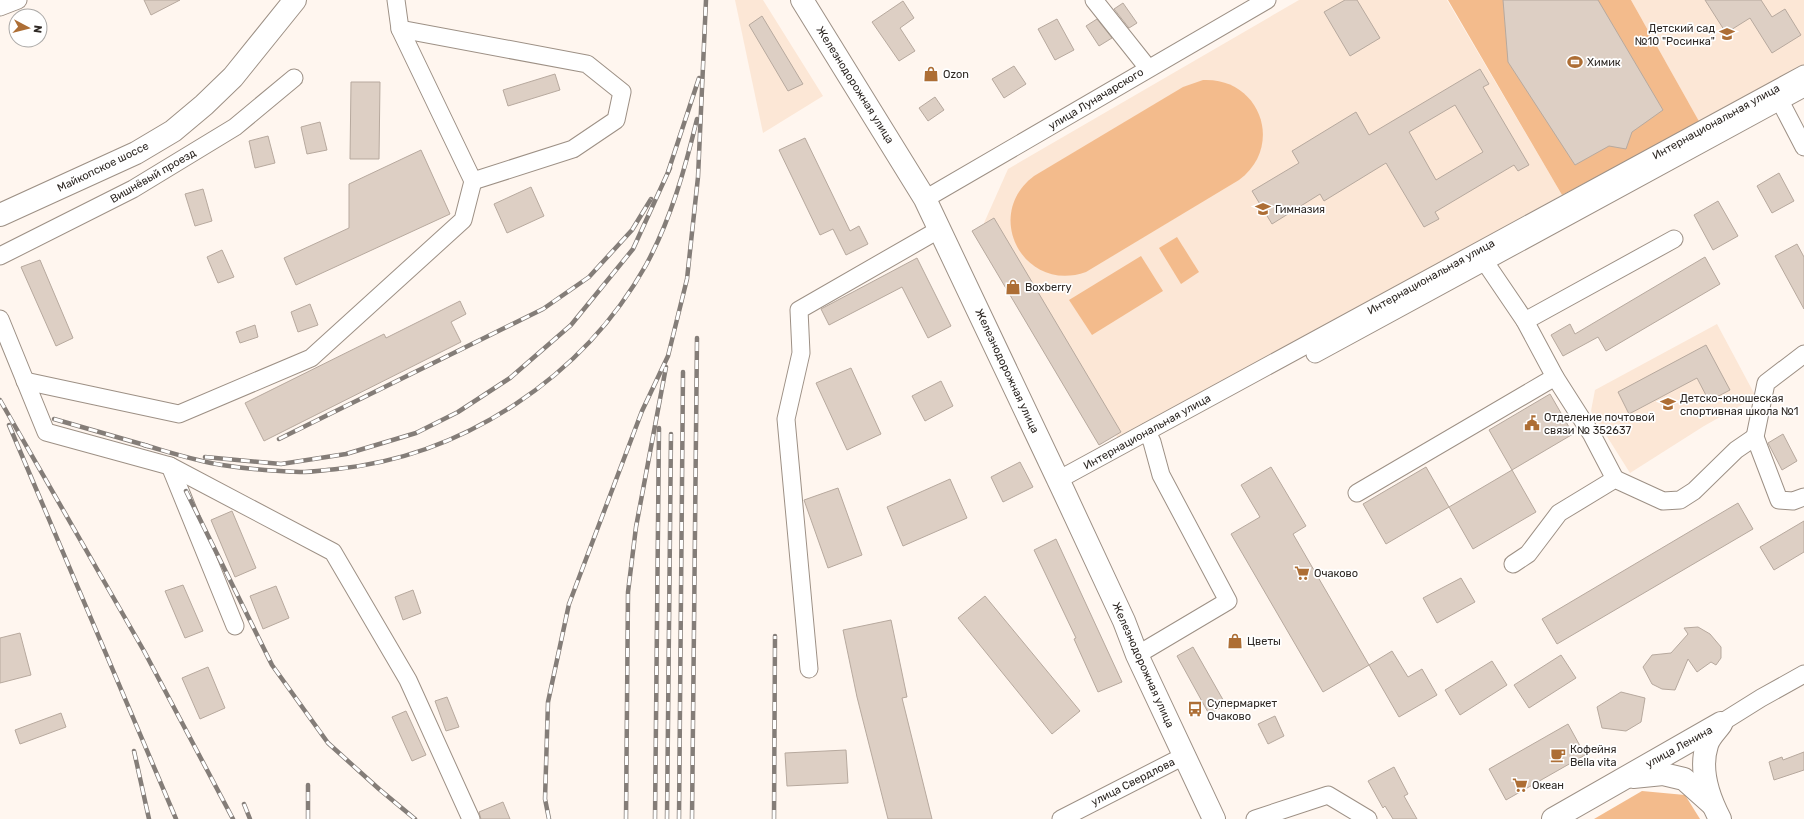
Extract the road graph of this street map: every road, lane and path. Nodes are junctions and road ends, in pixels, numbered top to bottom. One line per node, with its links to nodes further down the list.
1 (18, 0): 7 (street)
2 (295, 0): 17 (main road, Майкопское шоссе)
3 (396, 0): 8 (street)
4 (802, 0): 16 (main road, Железнодорожная улица)
5 (1094, 0): 9 (street)
6 (1267, 0): 9 (street, улица Луначарского)
7 (0, 7)
8 (400, 29): 15 (street); 15 (street)
9 (1148, 68): 16 (street, улица Луначарского)
10 (1804, 74): 28 (street, Интернациональная улица)
11 (294, 78): 20 (street, Вишнёвый проезд)
12 (1804, 88): 13 (street, Интернациональная улица)
13 (1780, 101): 14 (street); 21 (street, Интернациональная улица)
14 (1804, 146)
15 (473, 181): 26 (street)
16 (925, 199): 18 (main road, Железнодорожная улица)
17 (0, 215)
18 (940, 229): 31 (main road, Железнодорожная улица); 37 (street)
19 (1674, 239): 23 (street)
20 (0, 256)
21 (1485, 262): 23 (street); 28 (street, Интернациональная улица)
22 (0, 319): 26 (street)
23 (1525, 321): 25 (street)
24 (1804, 354): 27 (street)
25 (1555, 377): 30 (street); 32 (street)
26 (24, 380): 29 (street)
27 (1755, 436): 30 (street); 33 (street)
28 (1150, 437): 31 (street, Интернациональная улица); 36 (street)
29 (170, 466): 35 (street); 43 (street)
30 (1615, 480): 34 (street)
31 (1060, 485): 36 (main road, Железнодорожная улица)
32 (1357, 493)
33 (1804, 497)
34 (1513, 564)
35 (235, 626)
36 (1137, 655): 40 (main road, Железнодорожная улица)
37 (809, 669)
38 (1804, 674): 39 (street, улица Ленина)
39 (1721, 723): 41 (main road, улица Ленина); 42 (main road)
40 (1184, 756): 44 (street, улица Свердлова); 45 (main road)
41 (1624, 778): 42 (main road); 48 (main road, улица Ленина)
42 (1716, 812)
43 (471, 819)
44 (1061, 819)
45 (1214, 819)
46 (1255, 819): 47 (street)
47 (1368, 819)
48 (1553, 819)

